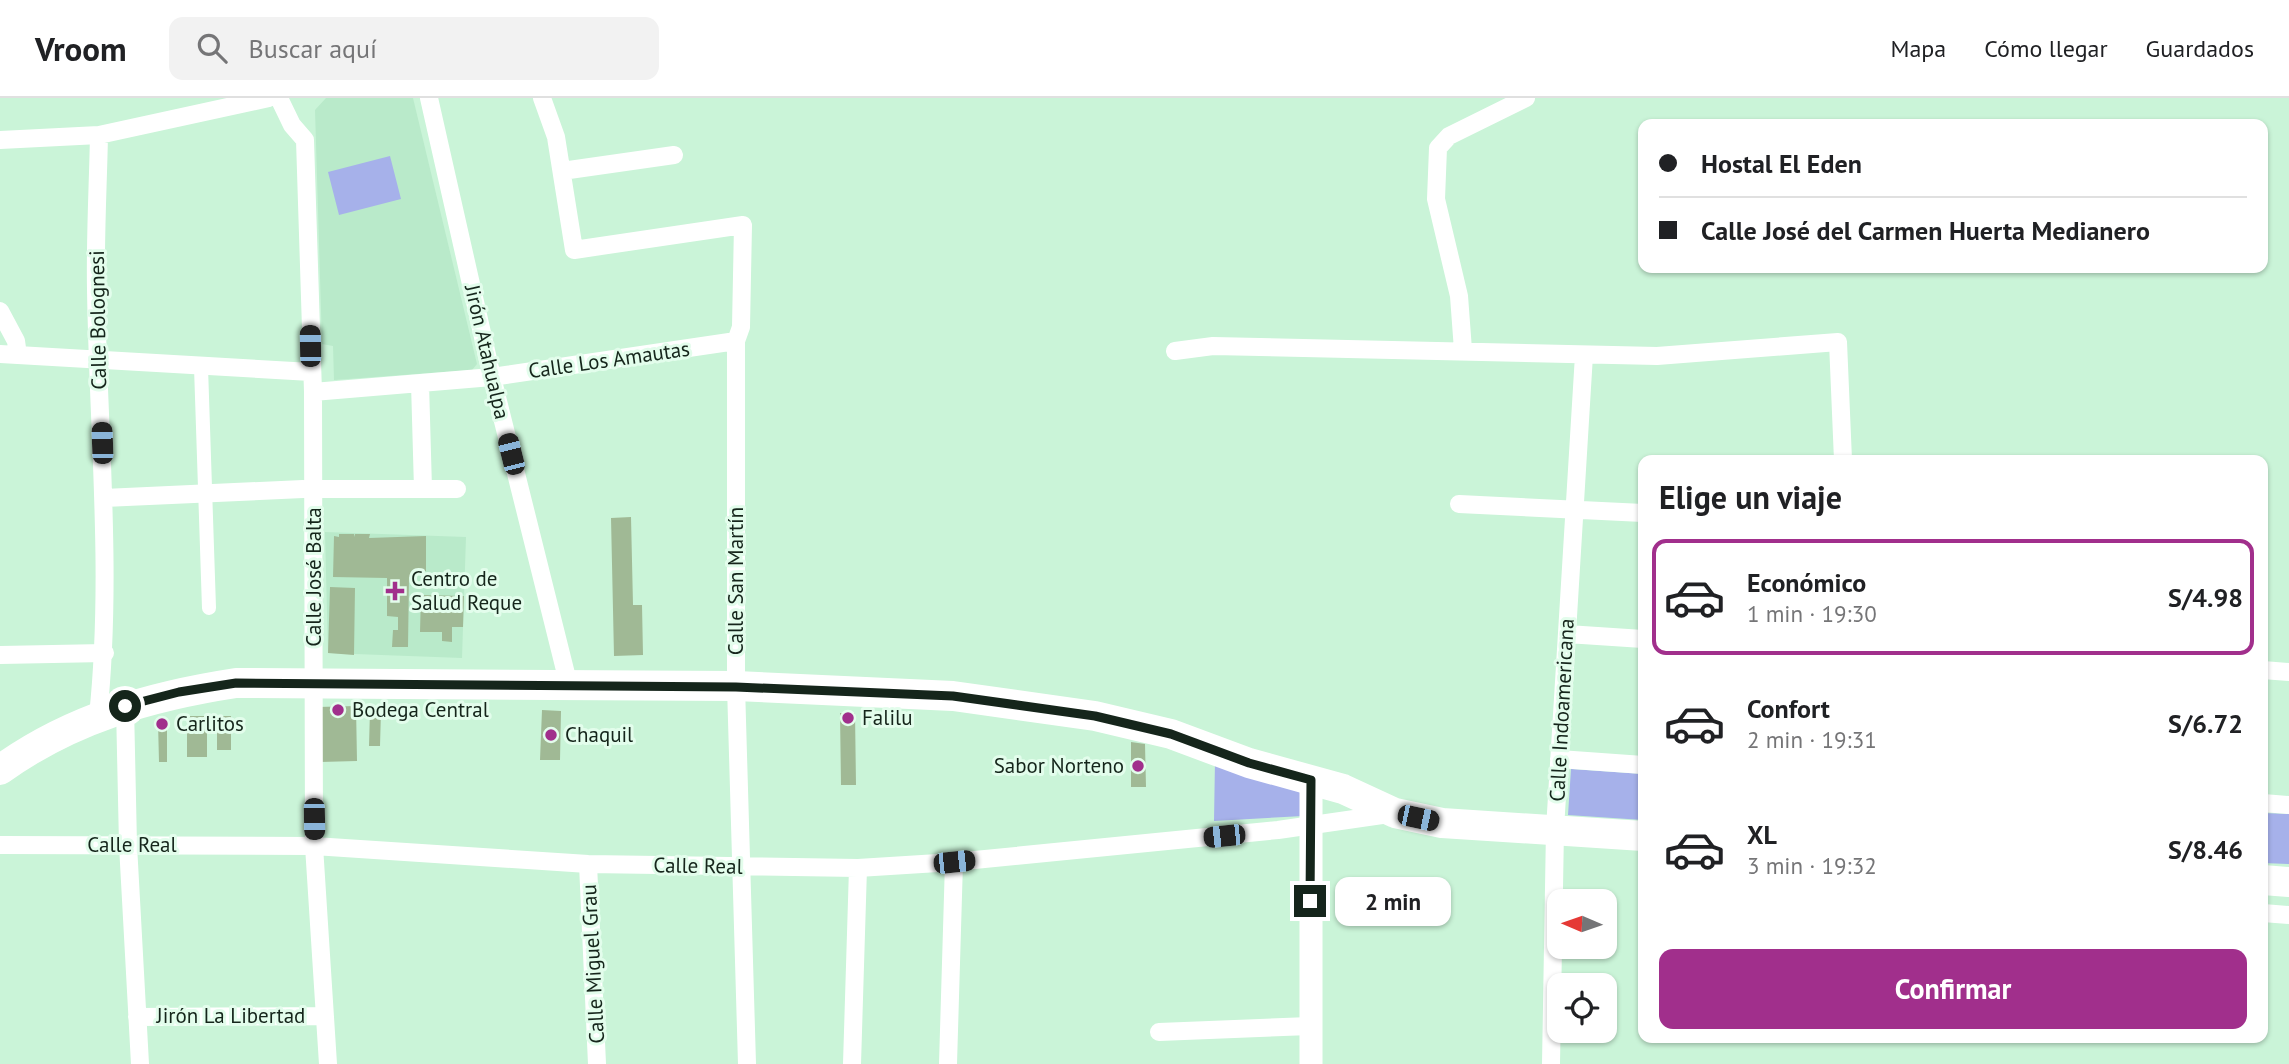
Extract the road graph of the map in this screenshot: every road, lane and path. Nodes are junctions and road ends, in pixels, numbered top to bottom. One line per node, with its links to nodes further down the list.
1 (269, 98): 6 (street)
2 (279, 98): 18 (street, Calle José Balta)
3 (429, 98): 19 (street, Jirón Atahualpa)
4 (542, 98): 9 (street)
5 (1525, 98): 12 (street)
6 (99, 135): 7 (street); 16 (street, Calle Bolognesi)
7 (0, 139)
8 (674, 155): 9 (street)
9 (562, 171): 11 (street, Calle San Martín)
10 (0, 311): 14 (street)
11 (736, 341): 19 (street, Calle Los Amautas); 40 (street, Calle San Martín)
12 (1463, 350): 13 (street); 15 (street)
13 (1175, 351)
14 (9, 355): 16 (street)
15 (1584, 355): 22 (street); 29 (street, Calle Indoamericana)
16 (99, 362): 17 (street); 27 (street, Calle Bolognesi)
17 (201, 367): 18 (street); 26 (street)
18 (311, 372): 21 (street, Calle José Balta)
19 (492, 377): 20 (street, Calle Los Amautas); 39 (street, Jirón Atahualpa)
20 (420, 383): 21 (street, Calle Los Amautas); 24 (street)
21 (313, 392): 23 (street, Calle José Balta)
22 (1843, 455)
23 (309, 489): 24 (street); 26 (street); 38 (street, Calle José Balta)
24 (423, 489): 25 (street)
25 (457, 489)
26 (204, 493): 27 (street); 31 (street)
27 (104, 498): 34 (street, Calle Bolognesi)
28 (1460, 504): 29 (street)
29 (1574, 509): 30 (street); 32 (street, Calle Indoamericana)
30 (1638, 513)
31 (209, 608)
32 (1567, 634): 33 (street); 42 (street, Calle Indoamericana)
33 (1638, 639)
34 (105, 653): 35 (street); 41 (street, Calle Bolognesi)
35 (0, 655)
36 (2268, 670): 37 (street)
37 (2289, 672)
38 (313, 683): 39 (highway); 41 (highway); 54 (street, Calle José Balta)
39 (569, 686): 40 (highway)
40 (736, 687): 45 (highway); 57 (street, Calle San Martín)
41 (112, 711): 44 (highway); 53 (street, Calle Bolognesi)
42 (1559, 759): 43 (street); 50 (street, Calle Indoamericana)
43 (1638, 765)
44 (0, 770)
45 (1311, 780): 48 (highway); 49 (street)
46 (2268, 803): 47 (street)
47 (2289, 805)
48 (1395, 813): 49 (street, Calle Real); 50 (highway)
49 (1309, 826): 55 (street, Calle Real); 65 (street)
50 (1555, 829): 51 (highway); 74 (street, Calle Indoamericana)
51 (1638, 836)
52 (0, 845): 53 (street, Calle Real)
53 (128, 845): 54 (street, Calle Real); 64 (street, Calle Bolognesi)
54 (314, 846): 56 (street, Calle Real); 63 (street, Calle José Balta)
55 (954, 862): 58 (street, Calle Real); 72 (street)
56 (588, 864): 57 (street, Calle Real); 69 (street, Calle Miguel Grau)
57 (740, 867): 58 (street, Calle Real); 70 (street, Calle San Martín)
58 (858, 868): 71 (street)
59 (2268, 880): 60 (highway)
60 (2289, 882)
61 (2268, 913): 62 (street)
62 (2289, 915)
63 (325, 1016): 64 (street, Jirón La Libertad); 68 (street, Calle José Balta)
64 (137, 1017): 67 (street, Calle Bolognesi)
65 (1310, 1026): 66 (street); 73 (street)
66 (1159, 1032)
67 (140, 1064)
68 (328, 1064)
69 (597, 1064)
70 (747, 1064)
71 (852, 1064)
72 (948, 1064)
73 (1311, 1064)
74 (1551, 1064)

